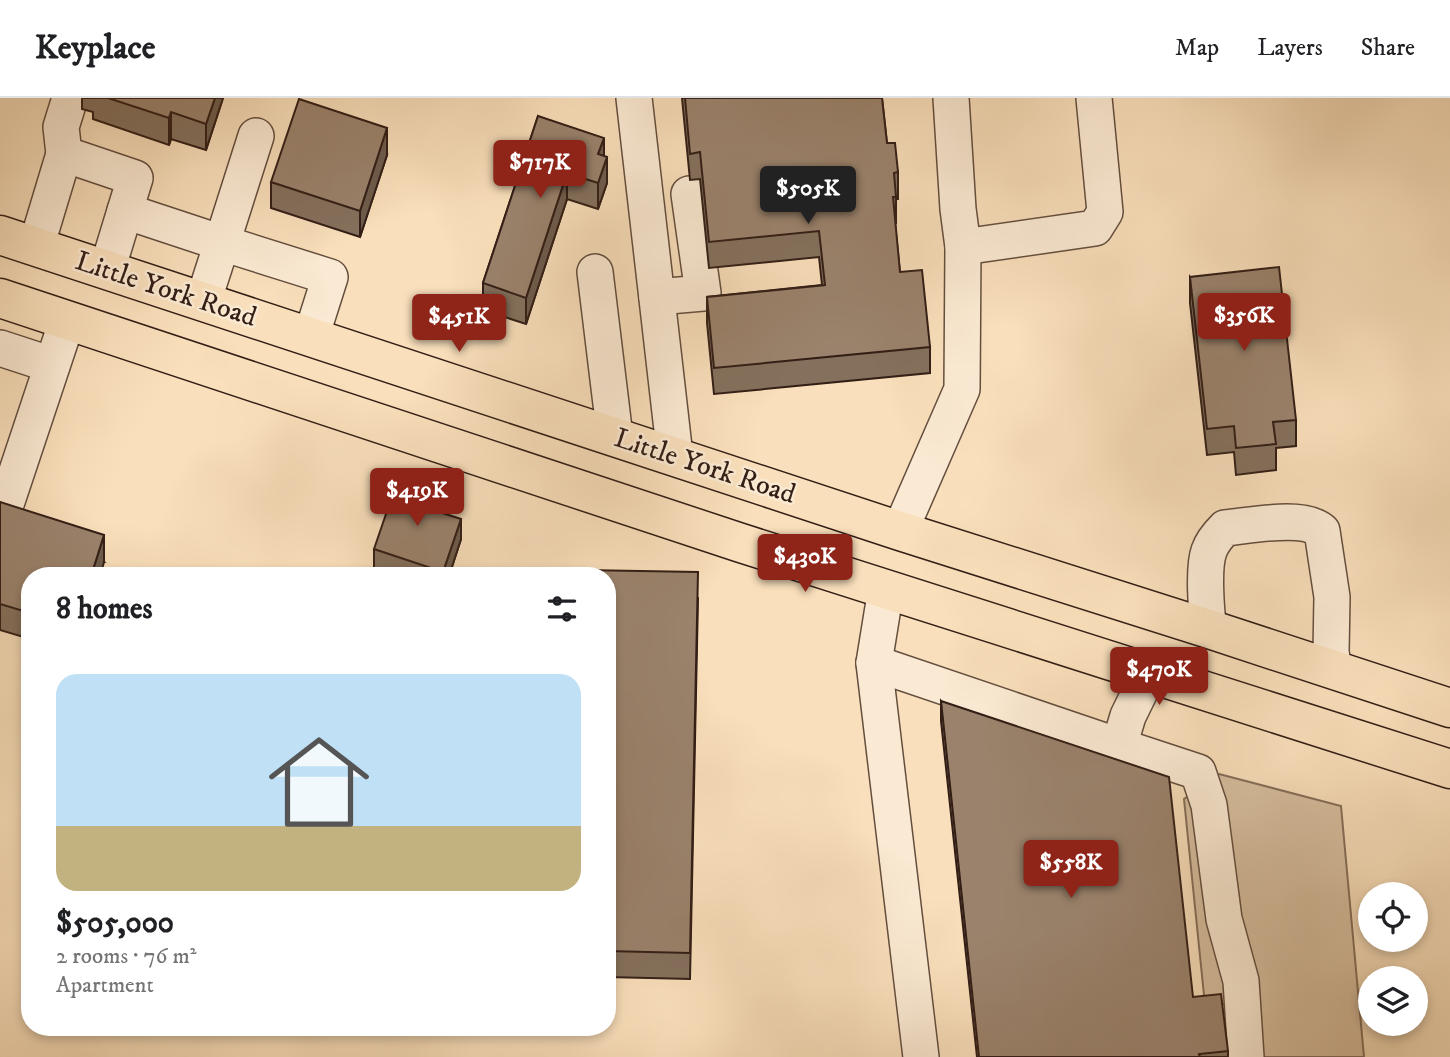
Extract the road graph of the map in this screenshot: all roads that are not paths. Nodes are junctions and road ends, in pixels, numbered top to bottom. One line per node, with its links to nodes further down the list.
1 (70, 98): 6 (lane)
2 (634, 98): 15 (lane)
3 (951, 98): 12 (lane)
4 (1094, 98): 12 (lane)
5 (256, 136): 10 (lane)
6 (64, 154): 8 (lane); 11 (lane)
7 (689, 194): 15 (lane)
8 (125, 211): 10 (lane); 13 (lane)
9 (0, 235): 11 (main road, Little York Road)
10 (222, 243): 17 (lane); 19 (lane)
11 (36, 247): 13 (main road, Little York Road)
12 (964, 247): 25 (lane)
13 (107, 270): 17 (main road, Little York Road)
14 (595, 272): 22 (lane)
15 (657, 297): 23 (lane)
16 (0, 298): 18 (main road)
17 (203, 302): 19 (main road, Little York Road)
18 (67, 321): 21 (lane); 26 (main road)
19 (311, 337): 22 (main road, Little York Road)
20 (0, 348): 21 (lane)
21 (52, 365): 24 (lane)
22 (615, 437): 23 (main road, Little York Road)
23 (675, 456): 25 (main road, Little York Road)
24 (0, 498)
25 (900, 531): 26 (main road); 27 (main road, Little York Road)
26 (886, 589): 28 (lane); 30 (main road)
27 (1209, 629): 29 (main road, Little York Road); 29 (lane)
28 (874, 663): 32 (lane); 34 (lane)
29 (1334, 670): 31 (main road, Little York Road)
30 (1149, 673): 32 (lane); 33 (main road)
31 (1450, 708)
32 (1119, 746): 35 (lane)
33 (1450, 769)
34 (921, 1057)
35 (1246, 1057)

